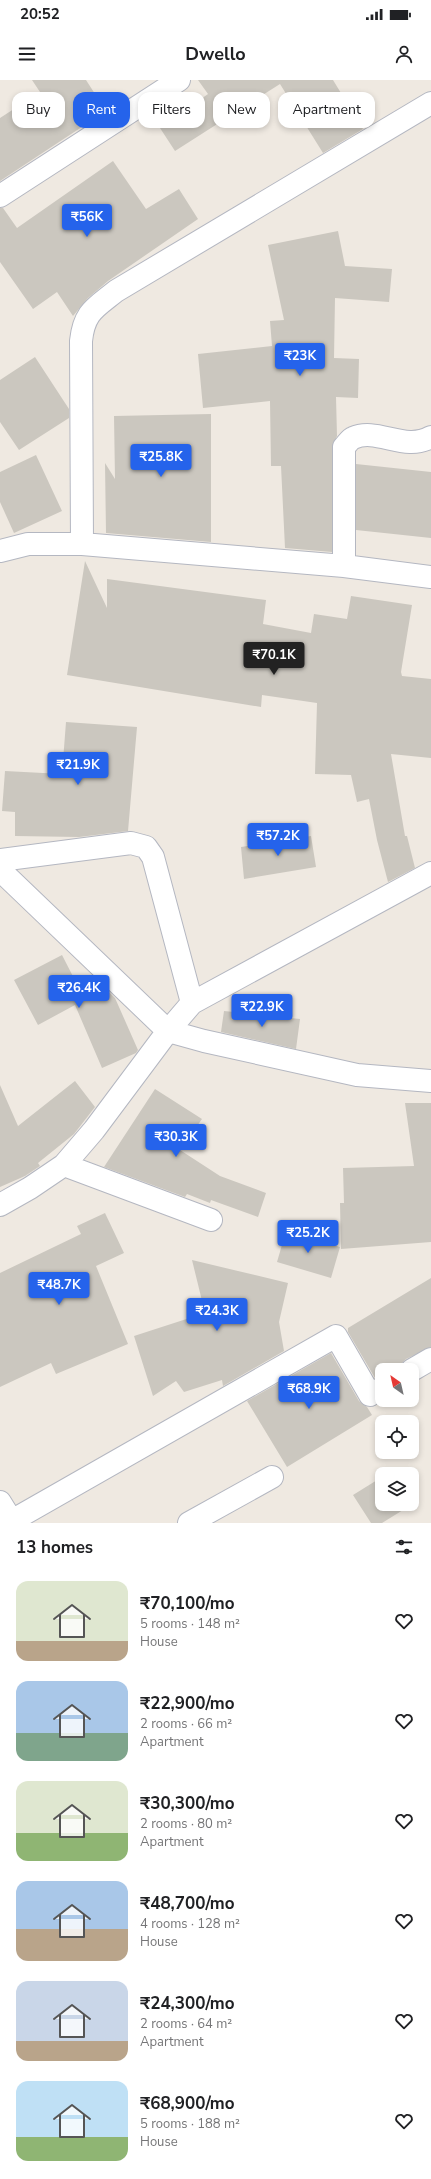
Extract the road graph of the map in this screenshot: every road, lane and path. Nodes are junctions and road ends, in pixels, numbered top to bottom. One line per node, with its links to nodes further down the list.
1 (179, 80): 3 (street)
2 (431, 103): 5 (street)
3 (0, 196)
4 (431, 437): 7 (street)
5 (82, 544): 6 (street); 7 (street)
6 (0, 551)
7 (344, 566): 8 (street)
8 (431, 576)
9 (0, 860): 12 (street)
10 (0, 870): 13 (street)
11 (431, 873): 12 (street)
12 (192, 1003): 13 (street)
13 (168, 1031): 14 (street); 15 (street)
14 (431, 1081)
15 (64, 1165): 16 (street); 17 (street)
16 (0, 1206)
17 (211, 1220)
18 (431, 1359): 19 (street)
19 (419, 1366)
20 (375, 1392): 23 (street)
21 (272, 1477): 24 (street)
22 (0, 1502): 23 (street)
23 (11, 1522)
24 (189, 1523)

